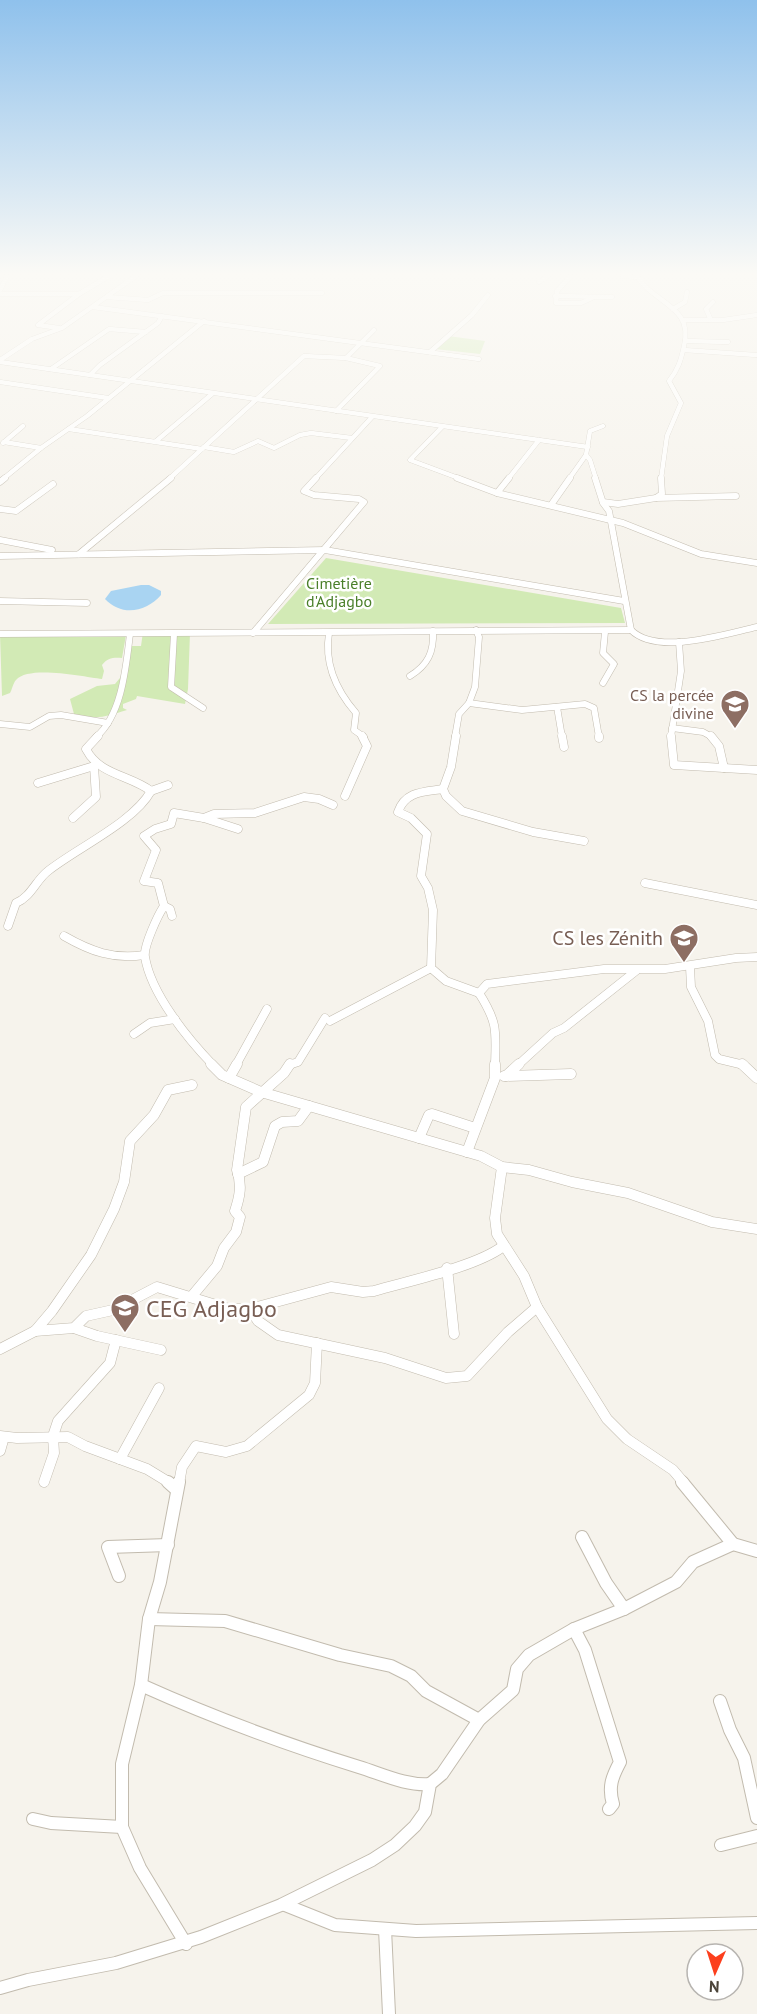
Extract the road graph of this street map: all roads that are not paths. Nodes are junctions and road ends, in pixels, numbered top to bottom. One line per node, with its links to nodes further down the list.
1 (57, 370): 7 (street)
2 (95, 370): 7 (street)
3 (144, 370): 8 (street)
4 (288, 370): 12 (street)
5 (376, 370): 13 (street)
6 (677, 370): 31 (street)
7 (90, 375): 8 (street)
8 (130, 381): 10 (street); 11 (street)
9 (0, 382): 11 (street)
10 (212, 394): 12 (street); 21 (street)
11 (108, 398): 18 (street)
12 (255, 400): 13 (street); 25 (street)
13 (336, 411): 14 (street)
14 (372, 417): 17 (street); 19 (street)
15 (23, 426): 22 (street)
16 (603, 426): 23 (street)
17 (442, 427): 20 (street); 29 (street)
18 (69, 429): 21 (street); 24 (street)
19 (352, 438): 25 (street); 39 (street)
20 (539, 440): 23 (street); 29 (street)
21 (155, 442): 25 (street)
22 (2, 443): 24 (street)
23 (588, 447): 26 (street)
24 (41, 448): 27 (street)
25 (203, 448): 41 (street)
26 (586, 455): 32 (street); 34 (street)
27 (0, 482)
28 (53, 483): 35 (street)
29 (497, 493): 34 (street)
30 (736, 496): 31 (street)
31 (656, 498): 33 (street)
32 (603, 502): 33 (street); 36 (street)
33 (618, 504): 36 (street)
34 (550, 505): 37 (street)
35 (0, 509)
36 (609, 511): 37 (street)
37 (610, 520): 43 (street); 45 (street)
38 (0, 540): 40 (street)
39 (325, 550): 41 (street); 45 (street); 52 (street)
40 (70, 554): 41 (street); 42 (street)
41 (79, 554)
42 (0, 556)
43 (757, 562)
44 (0, 601): 46 (street)
45 (624, 601): 49 (street)
46 (87, 603)
47 (757, 627): 57 (street)
48 (476, 630): 50 (street); 51 (street); 60 (street)
49 (631, 630): 51 (street); 57 (street)
50 (434, 631): 53 (street); 58 (street)
51 (605, 632): 59 (street)
52 (253, 633): 53 (street); 56 (street)
53 (329, 633): 75 (street)
54 (0, 634): 55 (street)
55 (130, 634): 56 (street); 64 (street)
56 (174, 634): 62 (street)
57 (679, 642): 65 (street)
58 (410, 676)
59 (603, 683)
60 (469, 704): 61 (street); 73 (street)
61 (557, 707): 66 (street); 67 (street)
62 (203, 708)
63 (0, 723): 64 (street)
64 (108, 723): 68 (street)
65 (672, 728): 69 (street); 69 (street)
66 (599, 738)
67 (564, 747)
68 (95, 765): 71 (street); 74 (street); 77 (street)
69 (724, 768): 70 (street)
70 (757, 770)
71 (38, 783)
72 (168, 785): 74 (street)
73 (443, 789): 80 (street); 90 (street)
74 (151, 791): 85 (street)
75 (345, 796)
76 (333, 805): 78 (street)
77 (73, 818)
78 (204, 818): 79 (street); 83 (street)
79 (238, 829)
80 (584, 841)
81 (645, 883): 82 (street)
82 (757, 905)
83 (164, 906): 84 (street); 87 (street)
84 (172, 916)
85 (8, 926)
86 (64, 936): 87 (street)
87 (144, 955): 96 (street)
88 (757, 957): 89 (street)
89 (690, 967): 91 (street); 102 (street)
90 (431, 968): 92 (street); 104 (street)
91 (638, 970): 93 (street); 99 (street)
92 (459, 984): 93 (street); 94 (street)
93 (487, 984): 94 (street)
94 (478, 993): 101 (street)
95 (267, 1009): 100 (street)
96 (175, 1019): 97 (street); 100 (street)
97 (134, 1034)
98 (571, 1074): 99 (street)
99 (506, 1076): 101 (street)
100 (230, 1078): 104 (street)
101 (495, 1078): 106 (street)
102 (757, 1078)
103 (192, 1085): 118 (street)
104 (261, 1092): 105 (street); 110 (street)
105 (309, 1106): 107 (street); 110 (street)
106 (475, 1128): 107 (street); 108 (street)
107 (419, 1138): 108 (street)
108 (467, 1152): 109 (street)
109 (502, 1167): 111 (street); 112 (street)
110 (238, 1174): 114 (street)
111 (757, 1229)
112 (502, 1247): 113 (street); 115 (street)
113 (447, 1268): 116 (street); 119 (street)
114 (192, 1296): 116 (street); 117 (street)
115 (537, 1307): 121 (street); 132 (street)
116 (250, 1309): 121 (street)
117 (74, 1328): 118 (street); 120 (street)
118 (35, 1331): 122 (street)
119 (454, 1334)
120 (116, 1340): 123 (street); 125 (street)
121 (317, 1342): 130 (street)
122 (0, 1349)
123 (161, 1350)
124 (159, 1388): 128 (street)
125 (53, 1436): 126 (street); 128 (street); 129 (street)
126 (2, 1437): 127 (street)
127 (0, 1451)
128 (120, 1459): 130 (street)
129 (44, 1482)
130 (177, 1490): 133 (street)
131 (582, 1537): 136 (street)
132 (733, 1544): 134 (street); 136 (street)
133 (168, 1545): 135 (street); 137 (street)
134 (757, 1551)
135 (119, 1576)
136 (624, 1609): 138 (street)
137 (149, 1619): 139 (street); 141 (street)
138 (574, 1629): 141 (street); 143 (street)
139 (141, 1685): 142 (street); 146 (street)
140 (720, 1701): 144 (street)
141 (479, 1720): 142 (street)
142 (430, 1784): 149 (street)
143 (609, 1809)
144 (757, 1818)
145 (33, 1819): 146 (street)
146 (122, 1827): 152 (street)
147 (757, 1836): 148 (street)
148 (721, 1845)
149 (285, 1905): 151 (street); 152 (street)
150 (757, 1923): 151 (street)
151 (385, 1929): 154 (street)
152 (186, 1944): 153 (street)
153 (0, 1988)
154 (389, 2014)

